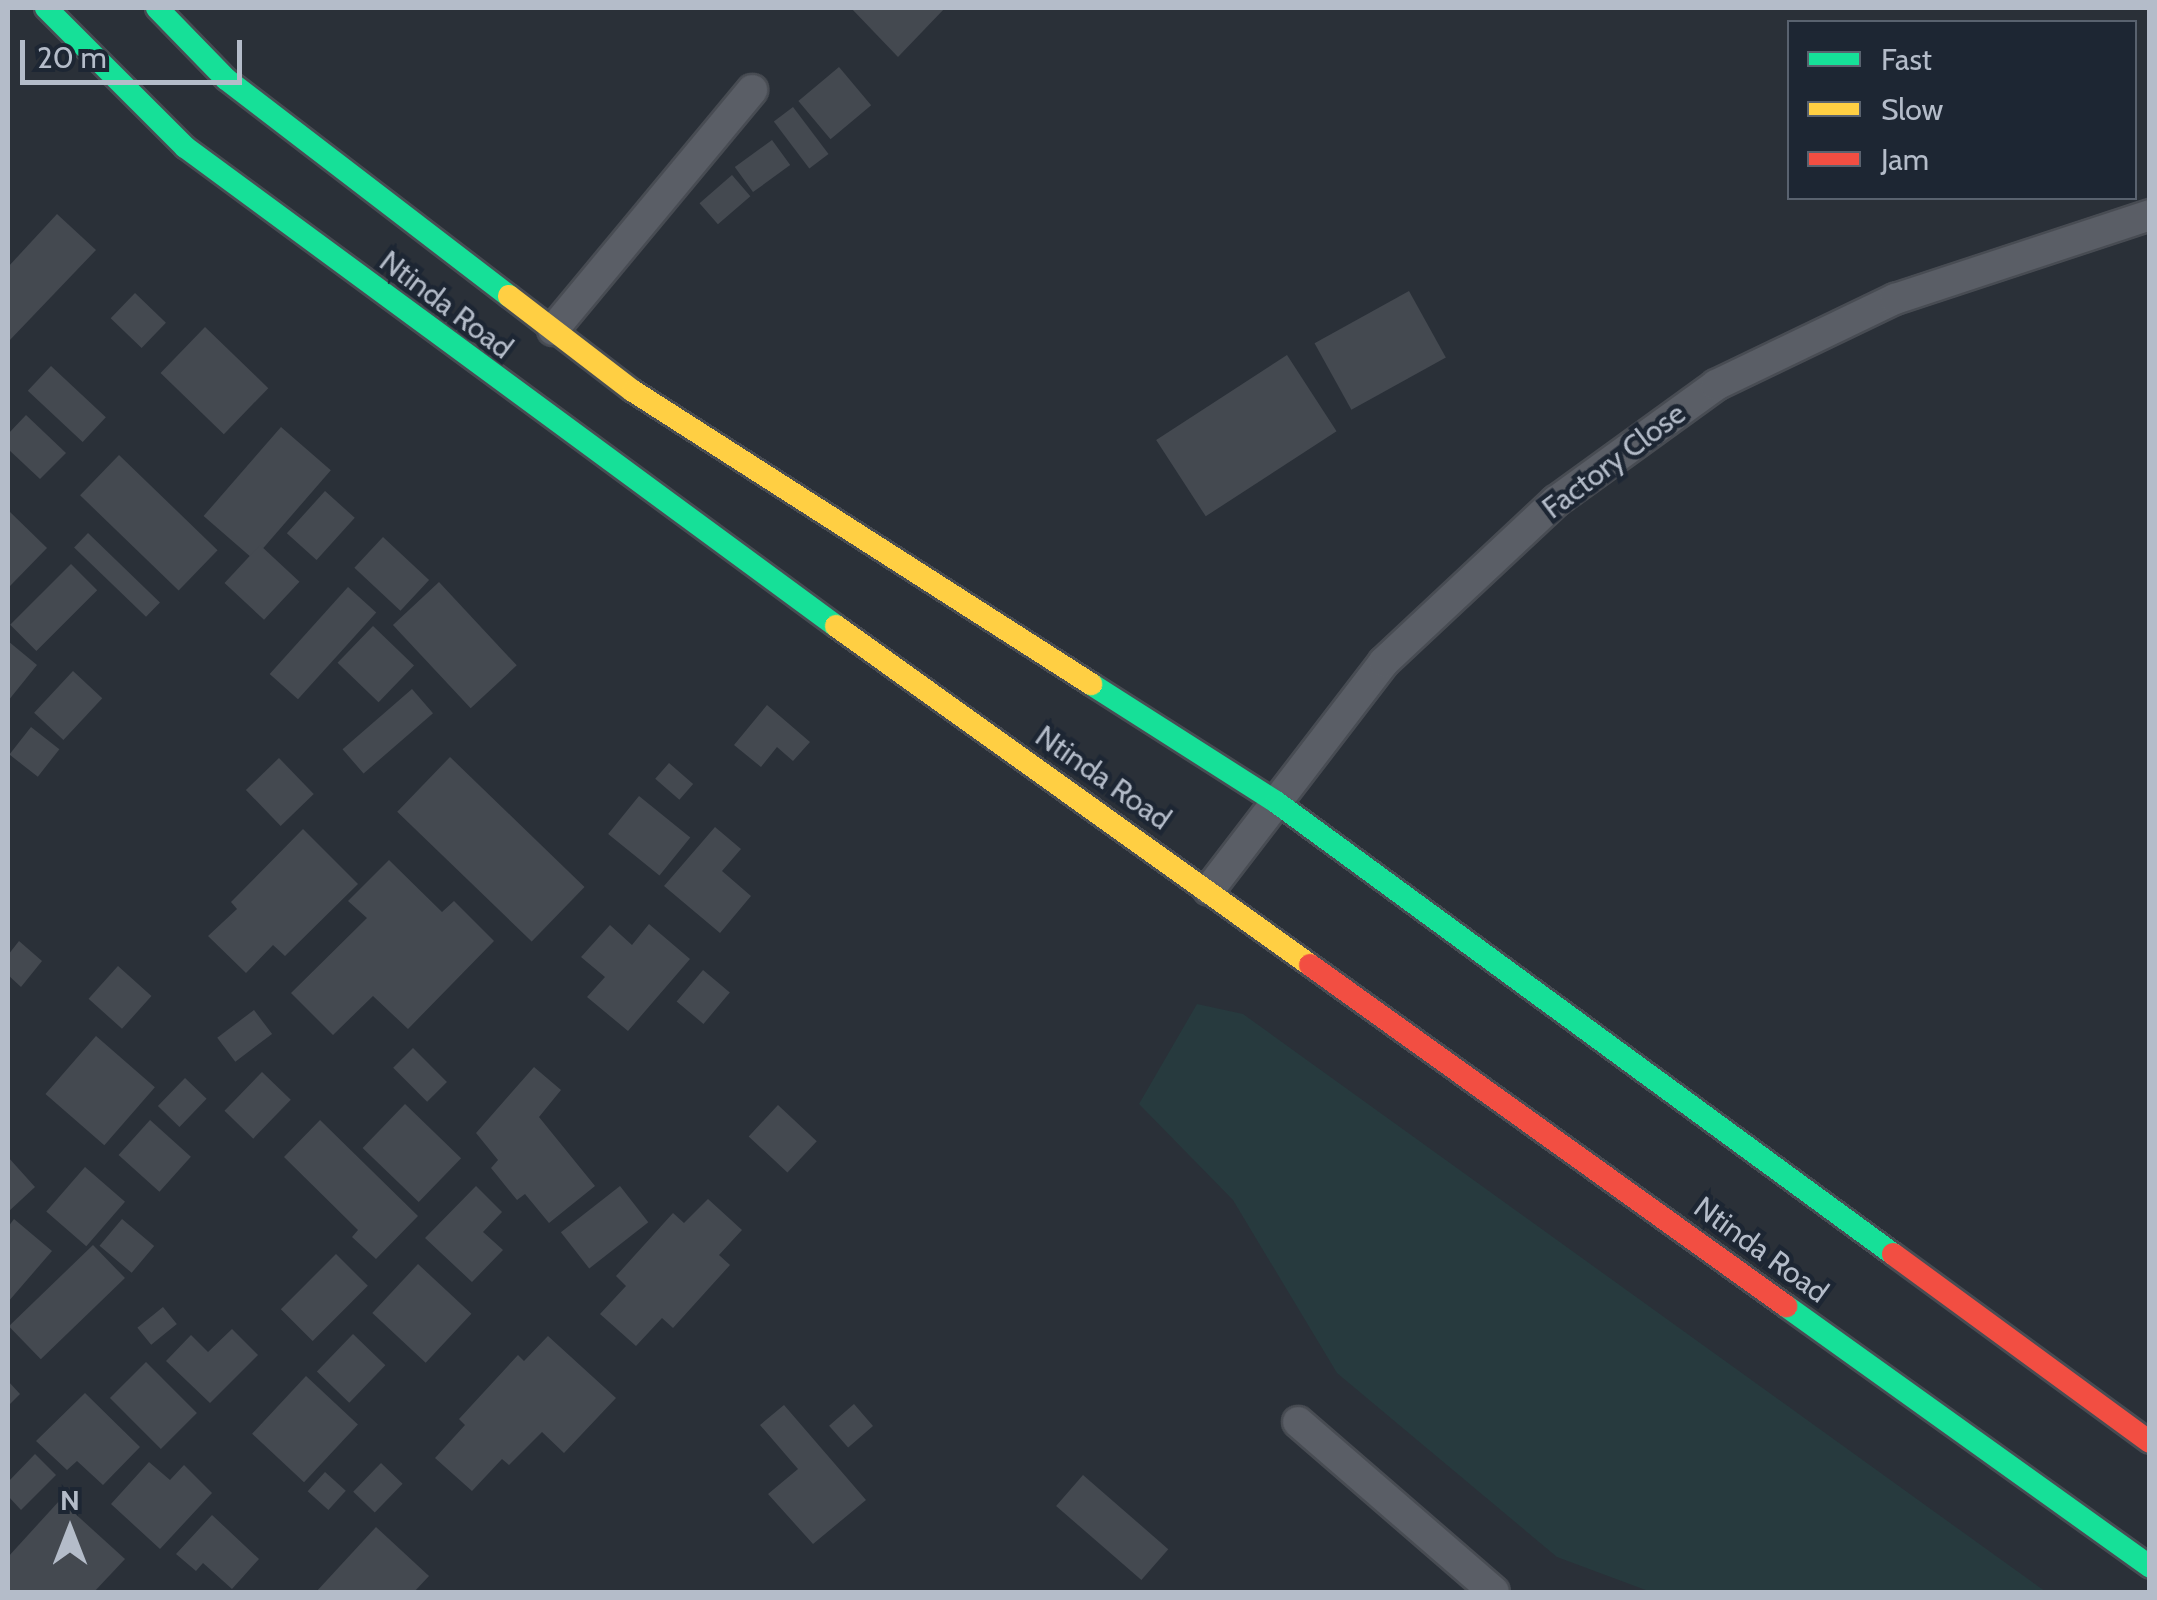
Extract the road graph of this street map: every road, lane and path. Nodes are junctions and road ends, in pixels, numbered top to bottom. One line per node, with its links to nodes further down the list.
1 (46, 8): 7 (main road, Ntinda Road)
2 (157, 8): 5 (main road, Ntinda Road)
3 (752, 90): 5 (lane)
4 (2150, 215): 6 (lane, Factory Close)
5 (553, 330): 6 (main road, Ntinda Road)
6 (1276, 802): 7 (lane, Factory Close); 9 (main road, Ntinda Road)
7 (1209, 890): 10 (main road, Ntinda Road)
8 (1298, 1422): 11 (lane)
9 (2150, 1442)
10 (2150, 1567)
11 (1494, 1592)

